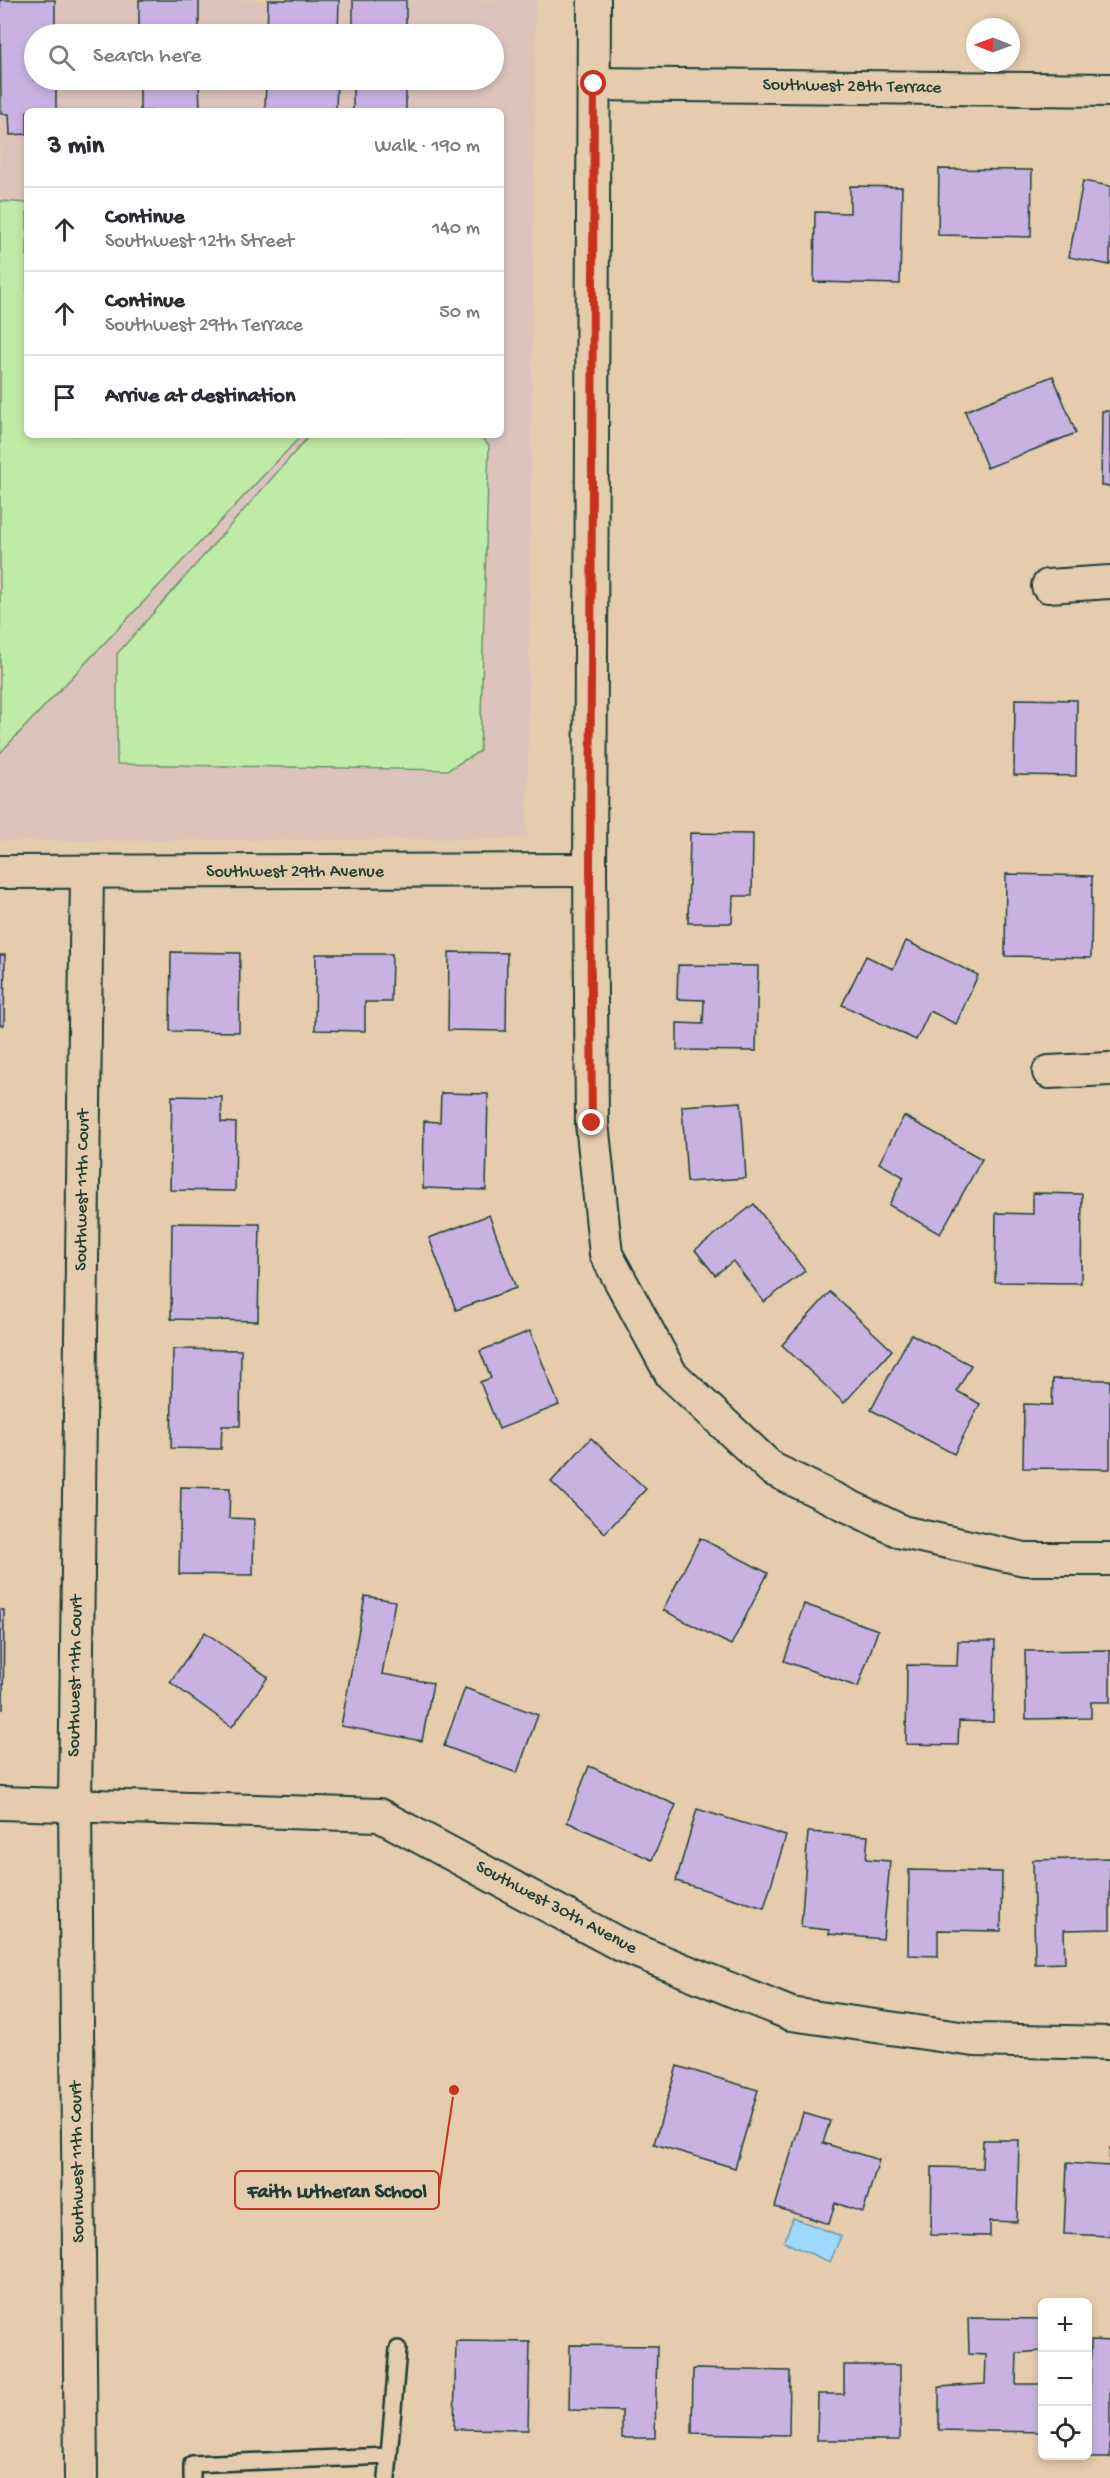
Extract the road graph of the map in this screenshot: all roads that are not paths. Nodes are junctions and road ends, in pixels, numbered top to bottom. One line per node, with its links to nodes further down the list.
1 (594, 0): 2 (street)
2 (594, 84): 3 (street, Southwest 28th Terrace); 6 (street)
3 (1110, 90)
4 (1110, 582): 5 (street)
5 (1048, 586)
6 (590, 870): 8 (street, Southwest 29th Avenue); 11 (street)
7 (0, 872): 8 (street, Southwest 29th Avenue)
8 (87, 873): 13 (street, Southwest 11th Court)
9 (1110, 1069): 10 (street)
10 (1049, 1072)
11 (1110, 1560)
12 (0, 1803): 13 (street, Southwest 30th Avenue)
13 (75, 1803): 14 (street, Southwest 30th Avenue); 17 (street, Southwest 11th Court)
14 (1110, 2043)
15 (398, 2349): 16 (lane)
16 (388, 2456): 18 (lane); 19 (lane)
17 (81, 2478)
18 (192, 2478)
19 (387, 2478)

